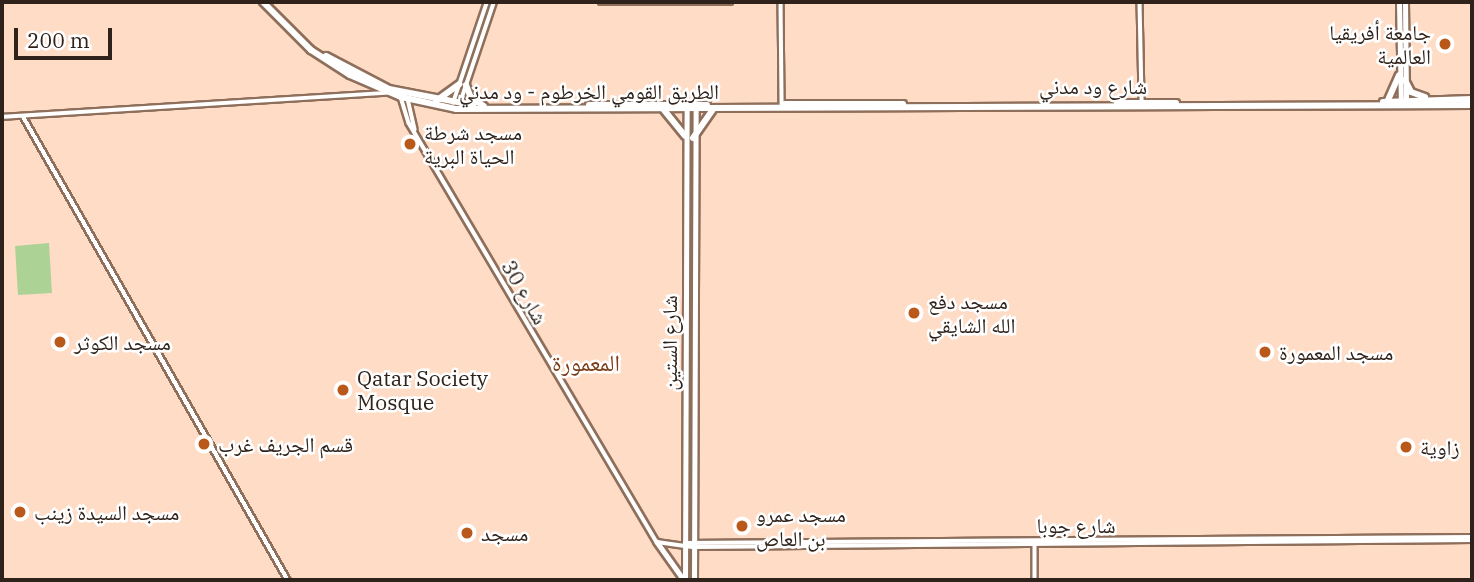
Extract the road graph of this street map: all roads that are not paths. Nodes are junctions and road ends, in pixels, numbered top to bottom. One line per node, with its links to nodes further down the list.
1 (265, 2): 14 (highway, الطريق القومي الخرطوم - ود مدني); 16 (highway, الطريق القومي الخرطوم - ود مدني)
2 (487, 2): 13 (street)
3 (495, 2): 13 (street)
4 (601, 2): 5 (street)
5 (730, 2)
6 (780, 2): 21 (street)
7 (1140, 2): 22 (street)
8 (1399, 2): 10 (main road)
9 (1405, 2): 10 (main road)
10 (1402, 32): 11 (main road); 12 (main road)
11 (1399, 75): 18 (highway); 19 (main road)
12 (1405, 80): 17 (highway); 19 (main road)
13 (462, 84): 16 (highway); 20 (street); 23 (highway)
14 (389, 93): 15 (highway, الطريق القومي الخرطوم - ود مدني); 29 (street)
15 (405, 98): 28 (highway, الطريق القومي الخرطوم - ود مدني); 41 (street, شارع 30)
16 (436, 101): 20 (highway, الطريق القومي الخرطوم - ود مدني)
17 (1472, 101): 19 (highway, شارع ود مدني)
18 (1384, 102): 19 (highway, شارع ود مدني); 22 (highway, شارع ود مدني)
19 (1404, 103): 22 (highway, شارع ود مدني)
20 (456, 104): 23 (highway, الطريق القومي الخرطوم - ود مدني)
21 (782, 104): 22 (highway, شارع ود مدني); 26 (highway, شارع ود مدني)
22 (1142, 105): 27 (highway, شارع ود مدني)
23 (484, 106): 24 (highway, الطريق القومي الخرطوم - ود مدني)
24 (687, 107): 25 (highway, الطريق القومي الخرطوم - ود مدني); 28 (highway, الطريق القومي الخرطوم - ود مدني); 31 (main road, شارع الستين)
25 (695, 107): 26 (highway, الطريق القومي الخرطوم - ود مدني); 32 (main road, شارع الستين)
26 (714, 107): 27 (highway, الطريق القومي الخرطوم - ود مدني); 32 (highway)
27 (738, 108)
28 (662, 110): 31 (highway)
29 (23, 116): 30 (street); 45 (street)
30 (2, 117)
31 (685, 136): 33 (main road, شارع الستين)
32 (693, 142): 33 (main road); 35 (main road, شارع الستين)
33 (685, 146): 34 (main road, شارع الستين)
34 (685, 153): 35 (main road); 36 (main road, شارع الستين)
35 (692, 153): 37 (main road, شارع الستين)
36 (684, 339): 37 (main road); 38 (main road, شارع الستين)
37 (692, 339): 39 (main road, شارع الستين)
38 (684, 348): 39 (main road); 44 (main road, شارع الستين)
39 (692, 348): 43 (main road, شارع الستين)
40 (1472, 539): 42 (street, شارع جوبا)
41 (657, 542): 44 (street); 46 (main road)
42 (1035, 542): 43 (street, شارع جوبا); 48 (street)
43 (694, 545): 44 (street); 47 (main road, شارع الستين)
44 (684, 546): 46 (main road, شارع الستين)
45 (288, 580)
46 (685, 580)
47 (694, 580)
48 (1035, 580)

